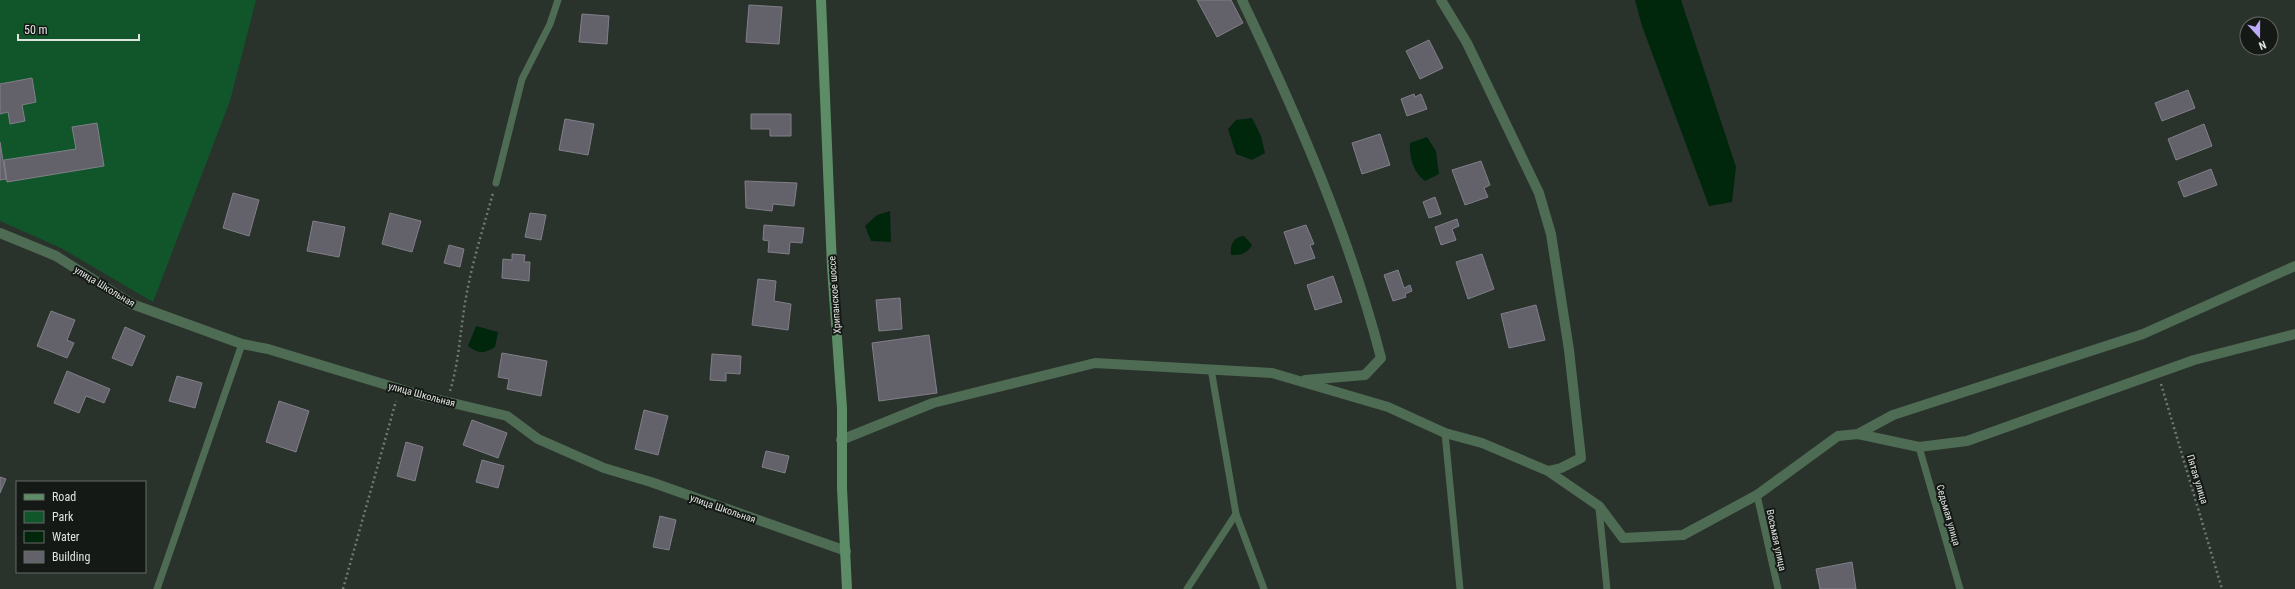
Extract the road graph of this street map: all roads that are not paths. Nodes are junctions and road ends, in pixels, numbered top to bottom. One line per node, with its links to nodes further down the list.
1 (558, 0): 5 (lane)
2 (820, 0): 14 (main road, Хрипанское шоссе)
3 (1242, 0): 11 (street)
4 (1441, 0): 16 (street)
5 (496, 183)
6 (0, 233): 9 (street, улица Школьная)
7 (2295, 266): 13 (street)
8 (2295, 334): 15 (street)
9 (242, 344): 20 (street, улица Школьная); 21 (lane)
10 (1211, 369): 11 (street); 14 (street); 19 (lane)
11 (1299, 381): 12 (street)
12 (1445, 433): 16 (street); 25 (lane)
13 (1858, 434): 15 (street); 17 (street)
14 (841, 440): 20 (main road, Хрипанское шоссе)
15 (1919, 447): 28 (lane, Седьмая улица)
16 (1548, 471): 18 (street)
17 (1757, 495): 18 (street); 27 (lane, Восьмая улица)
18 (1599, 506): 26 (lane)
19 (1236, 514): 23 (lane); 24 (lane)
20 (846, 551): 22 (main road, Хрипанское шоссе)
21 (157, 589)
22 (847, 589)
23 (1187, 589)
24 (1264, 589)
25 (1460, 589)
26 (1607, 589)
27 (1778, 589)
28 (1960, 589)

